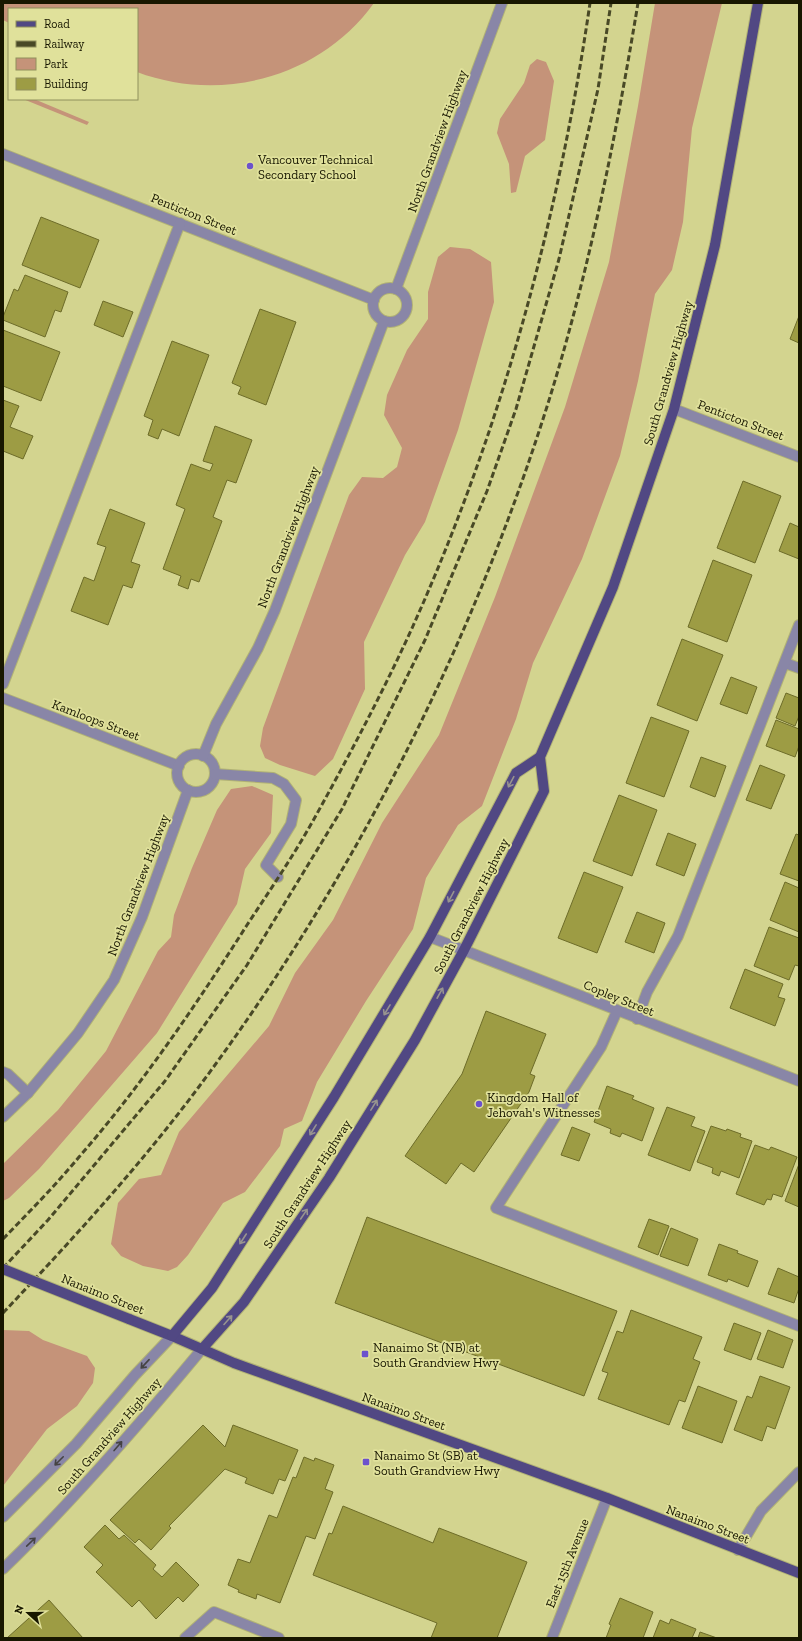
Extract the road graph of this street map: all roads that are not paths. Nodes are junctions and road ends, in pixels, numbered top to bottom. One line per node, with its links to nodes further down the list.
1 (502, 3): 5 (street, North Grandview Highway)
2 (758, 3): 8 (main road, South Grandview Highway)
3 (3, 154): 4 (street, Penticton Street)
4 (180, 223): 6 (street, Penticton Street); 13 (street)
5 (396, 289): 6 (street); 7 (street)
6 (374, 300): 7 (street)
7 (384, 322): 15 (street, North Grandview Highway)
8 (674, 409): 9 (street, Penticton Street); 16 (main road, South Grandview Highway)
9 (799, 457)
10 (799, 625): 11 (street)
11 (785, 663): 12 (street); 24 (street)
12 (799, 668)
13 (3, 684)
14 (3, 698): 17 (street, Kamloops Street)
15 (203, 756): 17 (street); 18 (street)
16 (540, 757): 21 (main road, South Grandview Highway, one-way to 21); 22 (main road, South Grandview Highway)
17 (179, 766): 19 (street)
18 (215, 774): 19 (street); 20 (street)
19 (188, 790): 27 (street, North Grandview Highway)
20 (278, 877)
21 (430, 937): 22 (street, Copley Street); 31 (main road, South Grandview Highway, one-way to 31)
22 (464, 950): 23 (street, Copley Street); 32 (main road, South Grandview Highway, one-way to 22)
23 (617, 1011): 24 (street, Copley Street); 30 (street)
24 (637, 1019): 26 (street, Copley Street)
25 (3, 1072): 27 (street)
26 (799, 1081)
27 (28, 1093): 28 (street, North Grandview Highway)
28 (3, 1117)
29 (3, 1269): 31 (main road, Nanaimo Street, bridge)
30 (799, 1326)
31 (172, 1336): 32 (main road, Nanaimo Street); 35 (street, South Grandview Highway, one-way to 35)
32 (202, 1349): 34 (main road, Nanaimo Street); 37 (street, South Grandview Highway, one-way to 32)
33 (799, 1472): 36 (street)
34 (607, 1498): 36 (main road, Nanaimo Street); 41 (street, East 15th Avenue)
35 (3, 1517)
36 (738, 1550): 38 (main road, Nanaimo Street)
37 (3, 1569)
38 (799, 1573)
39 (185, 1638): 40 (street)
40 (279, 1638)
41 (552, 1638)

